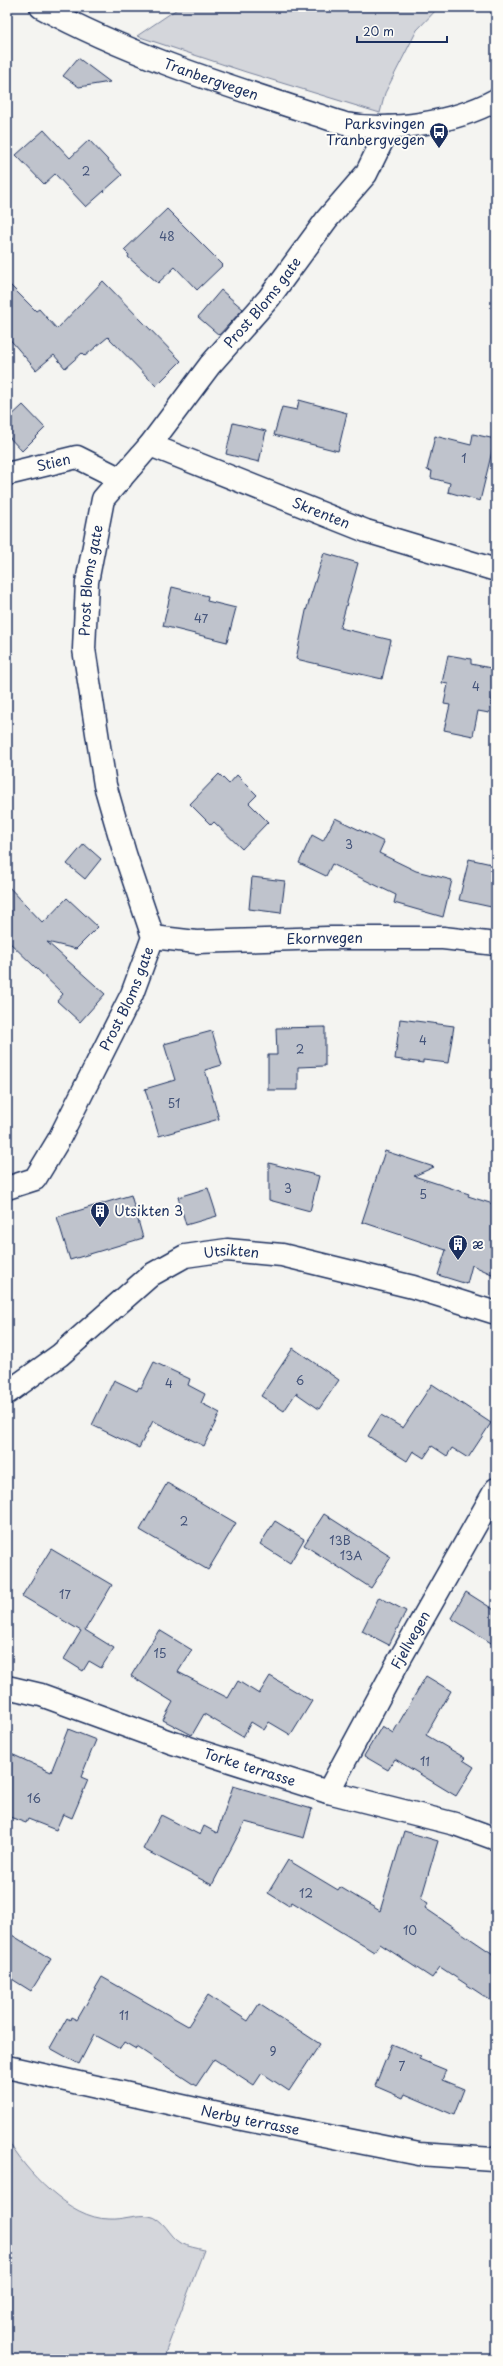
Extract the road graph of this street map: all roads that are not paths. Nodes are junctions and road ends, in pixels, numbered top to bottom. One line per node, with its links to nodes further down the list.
1 (41, 7): 3 (street, Tranbergvegen)
2 (496, 100): 3 (street)
3 (389, 127): 4 (street, Prost Bloms gate)
4 (150, 445): 6 (street, Prost Bloms gate); 7 (street, Skrenten)
5 (7, 474): 6 (street, Stien)
6 (121, 479): 8 (street, Prost Bloms gate)
7 (496, 570)
8 (153, 937): 9 (street, Ekornvegen); 10 (street, Prost Bloms gate)
9 (496, 944)
10 (7, 1188)
11 (496, 1313): 12 (street, Utsikten)
12 (7, 1393)
13 (496, 1489): 15 (street, Fjellvegen)
14 (7, 1687): 15 (street, Torke terrasse)
15 (328, 1792): 16 (street, Torke terrasse)
16 (496, 1839)
17 (7, 2067): 18 (street, Nerby terrasse)
18 (496, 2157)

